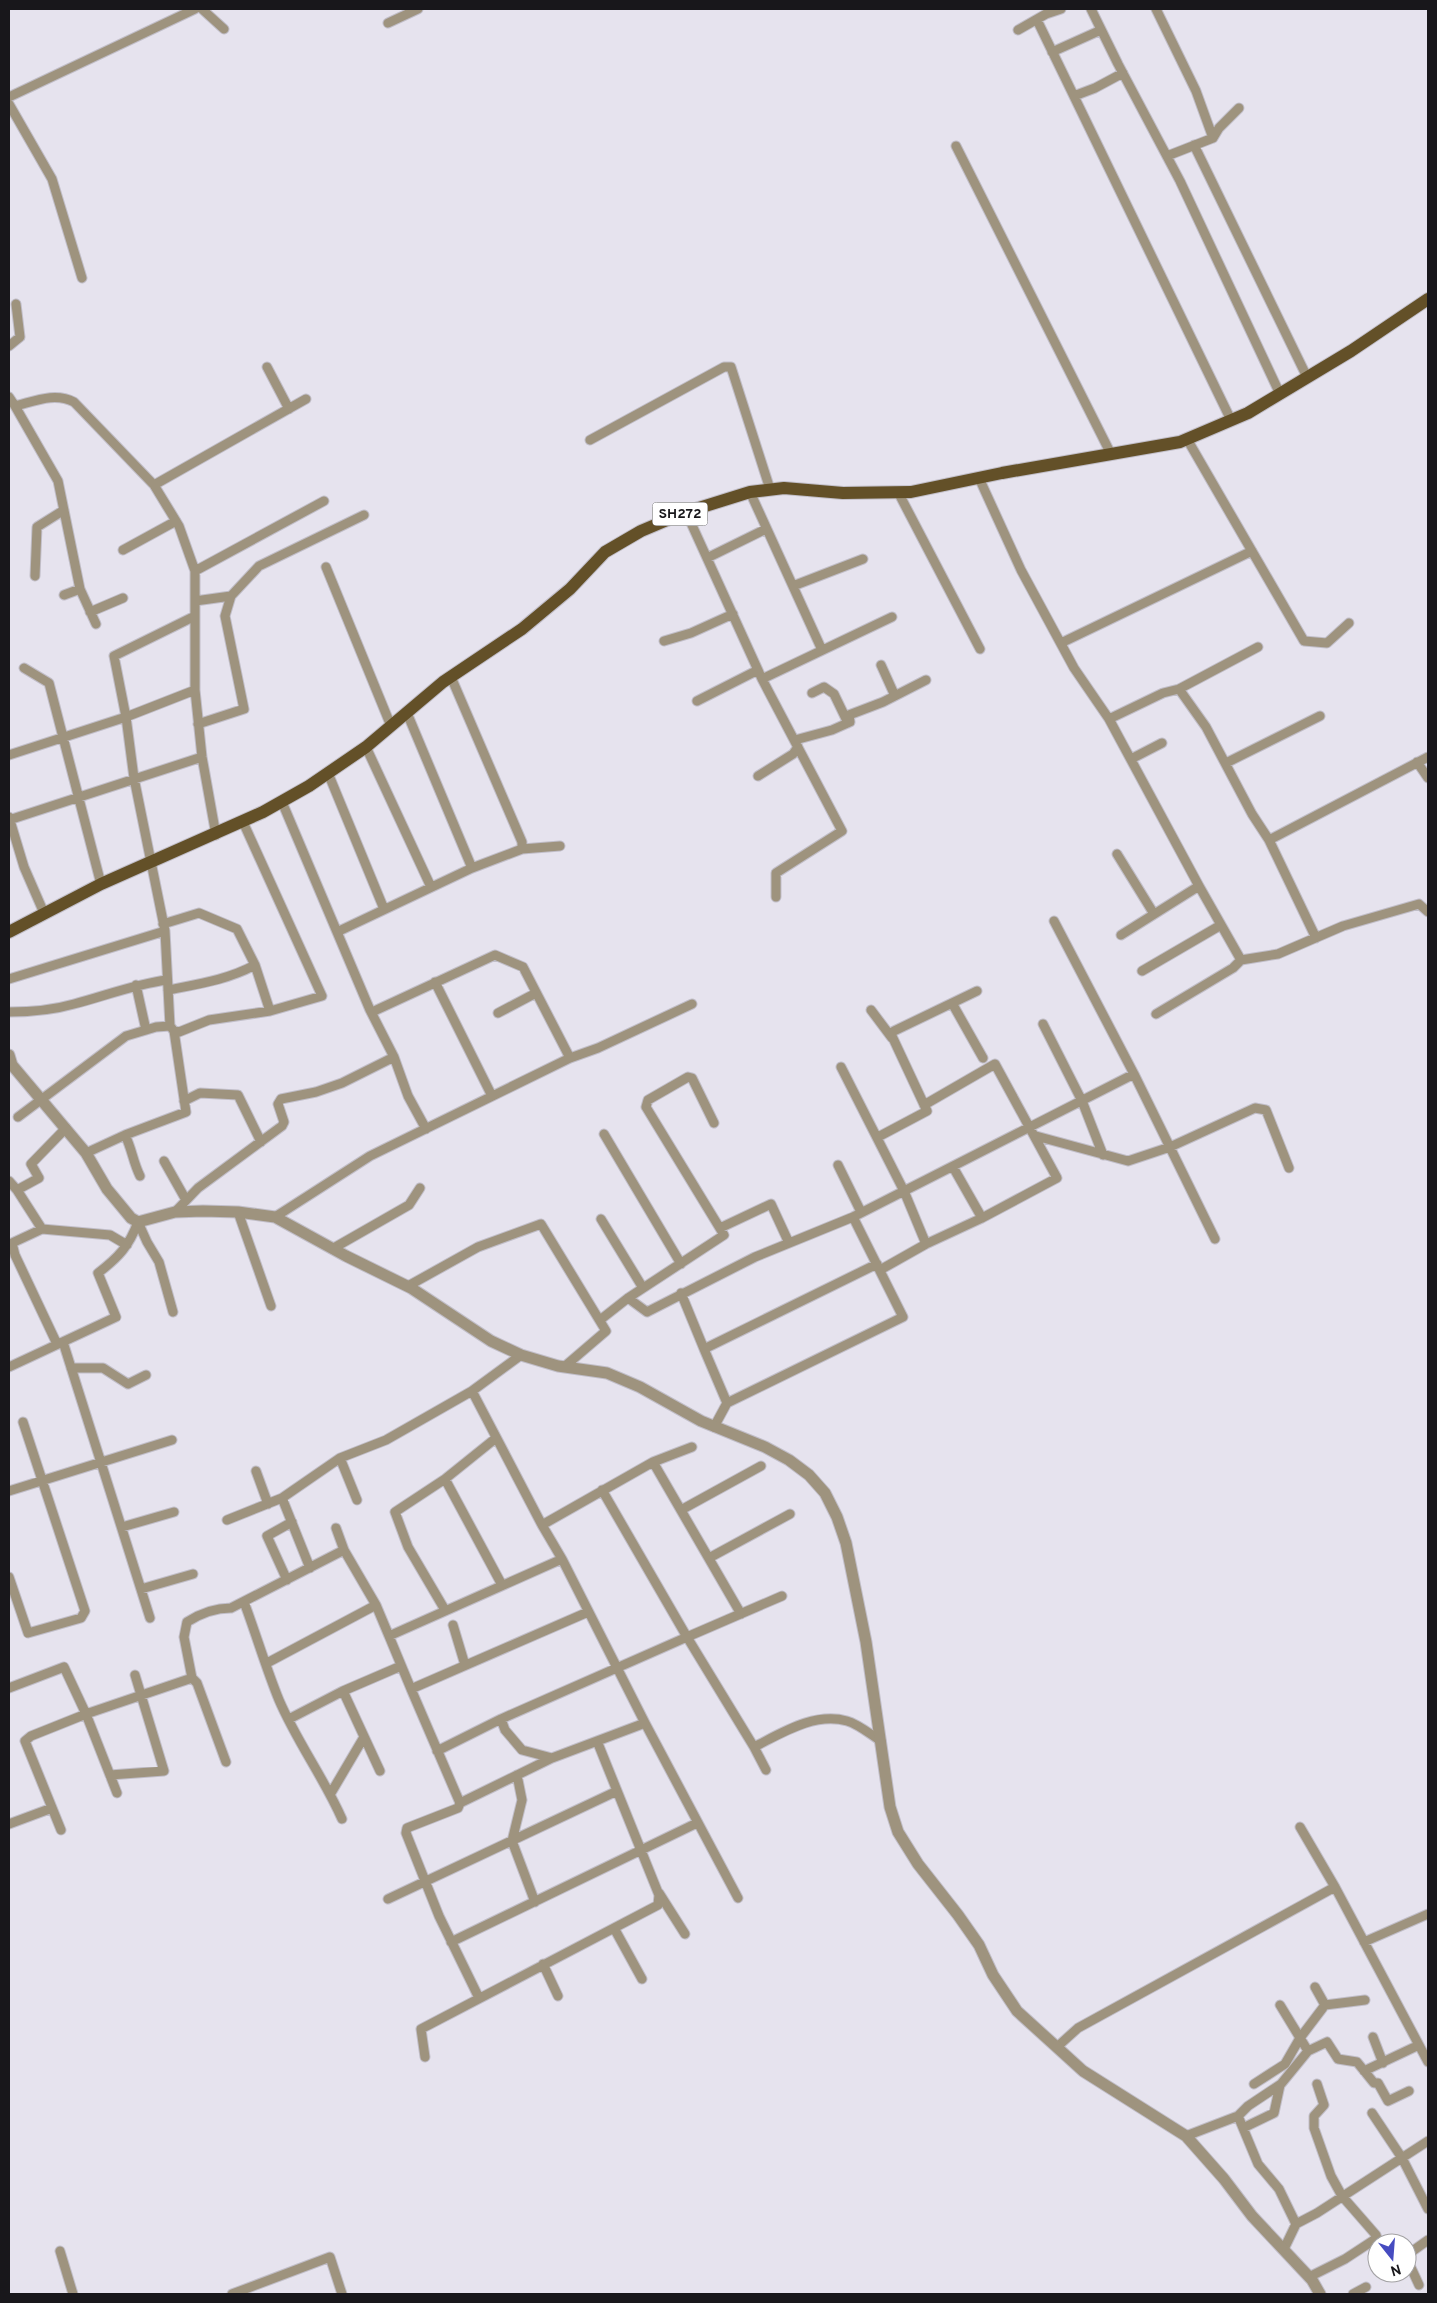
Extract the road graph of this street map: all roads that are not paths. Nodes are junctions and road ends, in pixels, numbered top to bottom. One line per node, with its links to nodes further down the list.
1 (195, 9): 15 (street)
2 (202, 9): 9 (street)
3 (418, 9): 8 (street)
4 (1061, 9): 7 (street)
5 (1091, 9): 11 (street)
6 (1156, 9): 18 (street)
7 (1037, 20): 10 (street); 12 (street)
8 (388, 23)
9 (224, 30)
10 (1018, 30)
11 (1102, 30): 12 (street); 13 (street)
12 (1052, 52): 14 (street)
13 (1123, 73): 14 (street); 21 (street)
14 (1074, 96): 33 (street)
15 (9, 97)
16 (9, 104): 22 (street)
17 (1239, 108): 18 (street)
18 (1213, 138): 19 (street)
19 (1194, 145): 21 (street); 27 (street)
20 (956, 146): 36 (street)
21 (1167, 156): 28 (street)
22 (82, 278)
23 (1428, 299): 27 (main road, SH272)
24 (16, 304): 25 (street)
25 (9, 346)
26 (267, 367): 32 (street)
27 (1308, 377): 28 (main road, SH272)
28 (1280, 394): 33 (main road, SH272)
29 (9, 397): 31 (street)
30 (306, 399): 32 (street)
31 (15, 406): 38 (street); 43 (street)
32 (289, 409): 38 (street)
33 (1231, 420): 34 (main road, SH272)
34 (1187, 439): 36 (main road, SH272); 49 (street)
35 (590, 440): 39 (street)
36 (1111, 454): 37 (main road, SH272)
37 (979, 478): 41 (main road, SH272); 68 (street)
38 (154, 485): 46 (street)
39 (770, 490): 40 (main road, SH272); 41 (main road, SH272)
40 (750, 492): 44 (main road, SH272); 47 (street)
41 (898, 492): 70 (street)
42 (324, 501): 53 (street)
43 (64, 510): 54 (street); 56 (street)
44 (686, 512): 50 (street); 75 (main road, SH272)
45 (364, 514): 58 (street)
46 (176, 521): 48 (street); 53 (street)
47 (766, 529): 50 (street); 55 (street)
48 (123, 550)
49 (1252, 551): 65 (street); 68 (street)
50 (707, 558): 62 (street)
51 (863, 559): 55 (street)
52 (326, 567): 89 (street)
53 (195, 571): 60 (street)
54 (35, 576)
55 (793, 586): 71 (street)
56 (80, 589): 57 (street); 61 (street)
57 (64, 596)
58 (231, 596): 60 (street); 88 (street)
59 (123, 598): 61 (street)
60 (195, 601): 63 (street)
61 (90, 612): 66 (street)
62 (733, 614): 67 (street); 74 (street)
63 (195, 616): 79 (street); 85 (street)
64 (892, 617): 71 (street)
65 (1349, 623)
66 (96, 624)
67 (664, 641)
68 (1061, 643): 86 (street)
69 (1258, 647): 78 (street)
70 (980, 649)
71 (822, 650): 76 (street)
72 (881, 665): 81 (street)
73 (24, 668): 90 (street)
74 (758, 670): 76 (street); 82 (street)
75 (451, 677): 83 (main road, SH272); 111 (street)
76 (762, 679): 91 (street)
77 (926, 680): 81 (street)
78 (1179, 689): 86 (street); 99 (street)
79 (195, 690): 85 (street); 88 (street)
80 (812, 692): 87 (street)
81 (895, 696): 87 (street)
82 (698, 701)
83 (407, 713): 89 (main road, SH272); 114 (street)
84 (1320, 716): 99 (street)
85 (126, 717): 90 (street); 102 (street)
86 (1109, 719): 97 (street)
87 (848, 723): 91 (street)
88 (198, 724): 95 (street)
89 (392, 726): 93 (main road, SH272)
90 (63, 736): 94 (street); 104 (street)
91 (796, 743): 101 (street); 118 (street)
92 (1162, 743): 97 (street)
93 (366, 747): 100 (main road, SH272); 117 (street)
94 (9, 755)
95 (202, 757): 102 (street); 108 (street)
96 (1428, 757): 98 (street)
97 (1131, 760): 116 (street)
98 (1418, 762): 103 (street); 109 (street)
99 (1226, 763): 109 (street)
100 (328, 773): 105 (main road, SH272); 119 (street)
101 (758, 776)
102 (134, 778): 104 (street); 113 (street)
103 (1428, 778)
104 (78, 798): 106 (street); 115 (street)
105 (282, 802): 107 (main road, SH272); 127 (street)
106 (9, 819): 121 (street)
107 (243, 822): 108 (main road, SH272); 144 (street)
108 (216, 835): 113 (main road, SH272)
109 (1269, 840): 129 (street)
110 (560, 846): 111 (street)
111 (522, 849): 114 (street)
112 (1117, 854): 122 (street)
113 (150, 863): 115 (main road, SH272); 125 (street)
114 (472, 868): 117 (street)
115 (101, 884): 121 (main road, SH272)
116 (1199, 886): 122 (street); 124 (street)
117 (431, 887): 119 (street)
118 (776, 897)
119 (384, 909): 127 (street)
120 (1428, 912): 129 (street)
121 (44, 913): 126 (main road, SH272)
122 (1154, 914): 128 (street)
123 (1054, 921): 157 (street)
124 (1222, 925): 130 (street); 132 (street)
125 (164, 928): 131 (street); 133 (street); 134 (street)
126 (9, 932)
127 (337, 932): 145 (street)
128 (1121, 935)
129 (1316, 938): 130 (street)
130 (1241, 960): 147 (street)
131 (255, 965): 137 (street); 144 (street)
132 (1142, 971)
133 (9, 979)
134 (167, 980): 136 (street); 137 (street)
135 (435, 982): 139 (street); 145 (street); 158 (street)
136 (136, 985): 143 (street); 150 (street)
137 (168, 990): 149 (street)
138 (977, 991): 140 (street)
139 (536, 993): 146 (street); 154 (street)
140 (952, 1003): 151 (street); 155 (street)
141 (692, 1004): 154 (street)
142 (871, 1010): 151 (street)
143 (9, 1012)
144 (270, 1012): 149 (street)
145 (372, 1012): 153 (street)
146 (498, 1013)
147 (1156, 1014)
148 (1043, 1024): 161 (street)
149 (172, 1029): 150 (street); 160 (street)
150 (146, 1030): 159 (street)
151 (892, 1038): 162 (street)
152 (9, 1055): 159 (street)
153 (394, 1057): 167 (street); 172 (street)
154 (570, 1058): 158 (street)
155 (983, 1058)
156 (841, 1067): 171 (street)
157 (1134, 1074): 161 (street); 173 (street)
158 (492, 1096): 167 (street)
159 (42, 1098): 163 (street); 165 (street)
160 (184, 1101): 169 (street); 172 (street)
161 (1082, 1101): 166 (street); 175 (street)
162 (924, 1105): 166 (street); 171 (street)
163 (18, 1117)
164 (714, 1123): 194 (street)
165 (66, 1128): 174 (street); 183 (street)
166 (1031, 1128): 170 (street); 178 (street)
167 (426, 1129): 189 (street)
168 (604, 1134): 201 (street)
169 (125, 1135): 174 (street); 180 (street)
170 (1036, 1136): 175 (street); 191 (street)
171 (878, 1138): 184 (street)
172 (260, 1142): 185 (street)
173 (1170, 1146): 175 (street); 179 (street); 196 (street)
174 (86, 1153): 193 (street)
175 (1103, 1155)
176 (164, 1161): 185 (street)
177 (838, 1165): 188 (street)
178 (952, 1167): 184 (street); 191 (street)
179 (1289, 1168)
180 (140, 1176)
181 (9, 1182): 183 (street)
182 (420, 1188): 200 (street)
183 (17, 1190): 195 (street)
184 (904, 1191): 188 (street); 198 (street)
185 (186, 1200): 186 (street)
186 (175, 1212): 187 (street); 193 (street)
187 (238, 1212): 189 (street); 207 (street)
188 (861, 1212): 190 (street)
189 (275, 1217): 200 (street)
190 (853, 1217): 197 (street); 202 (street)
191 (982, 1218): 198 (street)
192 (602, 1219): 204 (street)
193 (138, 1222): 199 (street); 208 (street)
194 (720, 1228): 197 (street); 201 (street)
195 (42, 1229): 199 (street); 210 (street)
196 (1215, 1239)
197 (789, 1243): 205 (street)
198 (926, 1244): 202 (street)
199 (127, 1245): 210 (street)
200 (332, 1249): 203 (street)
201 (681, 1264): 204 (street)
202 (878, 1267): 211 (street); 218 (street)
203 (408, 1286): 209 (street); 212 (street)
204 (643, 1288): 206 (street)
205 (682, 1293): 206 (street); 211 (street)
206 (628, 1298): 209 (street)
207 (271, 1306)
208 (173, 1312)
209 (600, 1320): 214 (street)
210 (60, 1343): 213 (street); 215 (street)
211 (704, 1348): 218 (street)
212 (521, 1354): 214 (street); 217 (street)
213 (9, 1367)
214 (564, 1367): 220 (street)
215 (72, 1368): 216 (street); 226 (street)
216 (146, 1375)
217 (472, 1391): 221 (street); 224 (street)
218 (727, 1403): 220 (street)
219 (23, 1422): 230 (street)
220 (714, 1427): 279 (street)
221 (496, 1438): 229 (street); 241 (street)
222 (172, 1440): 226 (street)
223 (692, 1447): 225 (street)
224 (340, 1458): 233 (street); 234 (street)
225 (653, 1462): 231 (street); 236 (street)
226 (102, 1464): 230 (street); 242 (street)
227 (761, 1466): 236 (street)
228 (256, 1471): 235 (street)
229 (445, 1479): 251 (street); 256 (street)
230 (43, 1482): 232 (street); 249 (street)
231 (602, 1490): 241 (street); 262 (street)
232 (9, 1491)
233 (282, 1498): 235 (street); 240 (street)
234 (357, 1500)
235 (268, 1504): 239 (street)
236 (681, 1510): 245 (street)
237 (174, 1512): 242 (street)
238 (790, 1514): 245 (street)
239 (227, 1520)
240 (292, 1522): 247 (street); 250 (street)
241 (542, 1525): 246 (street)
242 (122, 1527): 252 (street)
243 (336, 1528): 244 (street)
244 (344, 1550): 247 (street); 255 (street)
245 (709, 1558): 258 (street)
246 (562, 1559): 251 (street); 257 (street)
247 (310, 1568): 250 (street)
248 (193, 1574): 252 (street)
249 (9, 1577)
250 (287, 1580): 254 (street)
251 (502, 1585): 256 (street)
252 (141, 1589): 259 (street)
253 (782, 1596): 258 (street)
254 (244, 1602): 263 (street); 268 (street)
255 (376, 1605): 261 (street); 263 (street)
256 (445, 1610): 261 (street)
257 (588, 1612): 264 (street); 266 (street)
258 (741, 1614): 262 (street)
259 (150, 1618)
260 (453, 1625): 264 (street)
261 (389, 1636): 265 (street)
262 (687, 1637): 266 (street); 280 (street)
263 (266, 1663): 275 (street)
264 (465, 1665): 270 (street)
265 (401, 1666): 270 (street); 271 (street)
266 (617, 1669): 274 (street); 276 (street)
267 (135, 1675): 272 (street)
268 (192, 1678): 272 (street); 283 (street)
269 (9, 1688): 273 (street)
270 (410, 1689): 281 (street)
271 (343, 1691): 275 (street); 277 (street)
272 (142, 1694): 273 (street); 286 (street)
273 (86, 1714): 286 (street); 292 (street)
274 (501, 1719): 281 (street); 282 (street)
275 (289, 1720): 290 (street)
276 (644, 1723): 278 (street); 294 (street)
277 (364, 1737): 285 (street); 290 (street)
278 (597, 1741): 282 (street); 288 (street)
279 (881, 1741): 280 (street); 322 (street)
280 (754, 1746): 284 (street)
281 (437, 1751): 291 (street)
282 (552, 1758): 287 (street)
283 (226, 1762)
284 (766, 1770)
285 (380, 1771)
286 (110, 1775): 289 (street)
287 (517, 1775): 291 (street); 298 (street)
288 (617, 1791): 298 (street); 299 (street)
289 (117, 1792)
290 (331, 1793): 293 (street)
291 (460, 1803): 300 (street)
292 (52, 1808): 295 (street); 297 (street)
293 (342, 1820)
294 (697, 1823): 299 (street); 303 (street)
295 (9, 1824)
296 (1300, 1827): 301 (street)
297 (61, 1830)
298 (512, 1841): 300 (street); 305 (street)
299 (642, 1851): 302 (street); 305 (street)
300 (425, 1881): 304 (street); 309 (street)
301 (1335, 1887): 310 (street); 322 (street)
302 (659, 1893): 307 (street); 308 (street)
303 (738, 1898)
304 (388, 1899)
305 (535, 1902): 309 (street)
306 (1428, 1914): 310 (street)
307 (614, 1928): 311 (street); 312 (street)
308 (685, 1934)
309 (451, 1942): 315 (street)
310 (1364, 1942): 321 (street)
311 (543, 1964): 314 (street); 315 (street)
312 (642, 1979)
313 (1315, 1987): 318 (street)
314 (558, 1996)
315 (479, 1998): 324 (street)
316 (1365, 2000): 318 (street)
317 (1280, 2005): 320 (street)
318 (1325, 2005): 320 (street)
319 (1373, 2037): 325 (street)
320 (1300, 2038): 323 (street); 328 (street)
321 (1419, 2045): 325 (street); 326 (street)
322 (1057, 2047): 335 (street)
323 (1308, 2051): 327 (street); 330 (street)
324 (425, 2057)
325 (1382, 2062): 327 (street)
326 (1428, 2062)
327 (1364, 2071): 331 (street)
328 (1254, 2084)
329 (1317, 2084): 338 (street)
330 (1280, 2085): 333 (street); 334 (street)
331 (1409, 2091)
332 (1372, 2113): 337 (street)
333 (1238, 2116): 334 (street); 335 (street)
334 (1243, 2128): 340 (street)
335 (1186, 2136): 343 (street)
336 (1428, 2141): 337 (street)
337 (1402, 2158): 338 (street); 339 (street)
338 (1342, 2196): 340 (street); 345 (street)
339 (1428, 2208)
340 (1296, 2224): 343 (street)
341 (1428, 2240): 342 (street)
342 (1417, 2247)
343 (1284, 2249): 345 (street)
344 (60, 2251): 349 (street)
345 (1309, 2277): 352 (street)
346 (1417, 2281): 347 (street)
347 (1419, 2285)
348 (1366, 2287): 353 (street)
349 (73, 2294)
350 (232, 2294): 351 (street)
351 (342, 2294)
352 (1320, 2294)
353 (1353, 2294)

